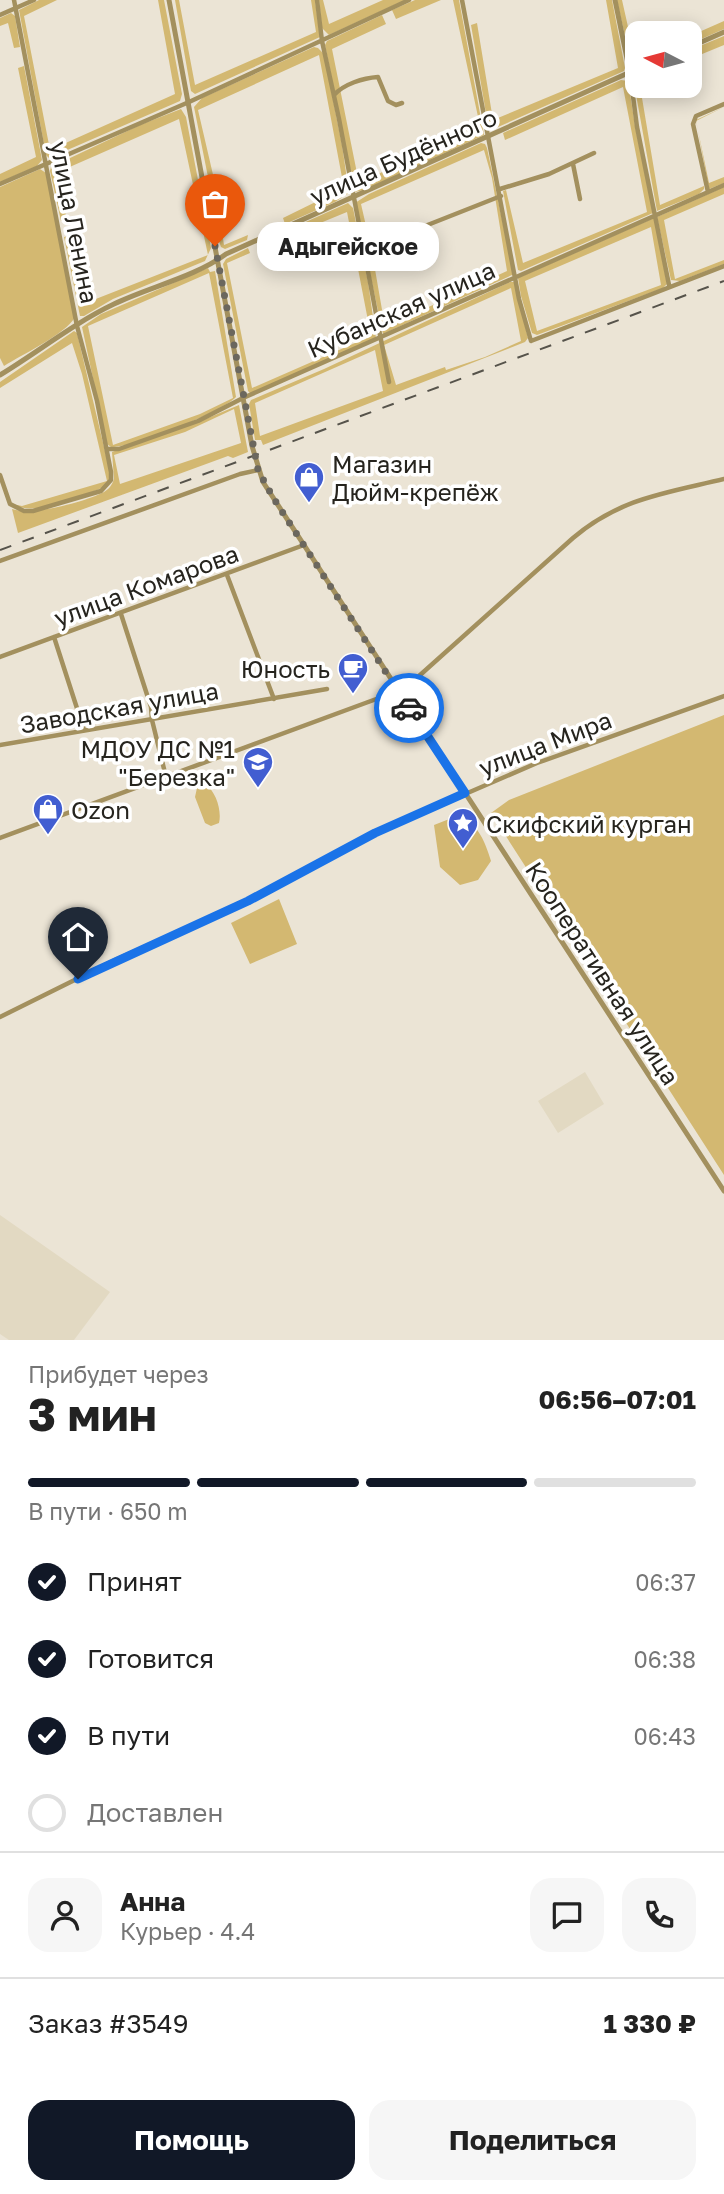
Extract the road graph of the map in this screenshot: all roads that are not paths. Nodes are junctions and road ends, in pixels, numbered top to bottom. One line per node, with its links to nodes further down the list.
1 (14, 0): 8 (street, улица Ленина)
2 (34, 0): 8 (street)
3 (169, 0): 17 (street, Кооперативная улица)
4 (317, 0): 11 (street)
5 (409, 0): 11 (street)
6 (462, 0): 20 (street)
7 (615, 0): 13 (street)
8 (15, 8): 9 (street); 22 (street, улица Ленина)
9 (0, 15)
10 (724, 32): 12 (street)
11 (322, 41): 15 (street); 17 (street)
12 (702, 42)
13 (625, 52)
14 (625, 75): 20 (street, улица Будённого)
15 (334, 95): 18 (street); 29 (street)
16 (634, 98): 31 (street)
17 (189, 102): 22 (street); 32 (street, Кооперативная улица)
18 (402, 103)
19 (724, 104): 27 (street)
20 (488, 136): 26 (street); 29 (street, улица Будённого)
21 (594, 153): 23 (street)
22 (46, 164): 24 (street); 37 (street, улица Ленина)
23 (573, 164): 26 (street); 30 (street)
24 (0, 184)
25 (724, 185): 27 (street, Кубанская улица)
26 (500, 190): 28 (street)
27 (708, 192): 31 (street, Кубанская улица)
28 (501, 196): 33 (street); 35 (street)
29 (352, 198): 32 (street, улица Будённого); 38 (street)
30 (580, 199)
31 (655, 216): 35 (street, Кубанская улица); 36 (street)
32 (218, 260): 37 (street, улица Будённого); 41 (street, Кооперативная улица)
33 (427, 265)
34 (724, 266): 36 (street)
35 (515, 277): 36 (street); 38 (street, Кубанская улица)
36 (669, 285)
37 (77, 326): 39 (street, улица Будённого); 42 (street, улица Ленина)
38 (380, 339): 40 (street); 41 (street, Кубанская улица)
39 (0, 375)
40 (389, 382)
41 (243, 398): 42 (street, Кубанская улица); 43 (street, Кооперативная улица)
42 (107, 449): 44 (street, улица Ленина)
43 (258, 470): 46 (street, Кооперативная улица); 47 (street)
44 (0, 475)
45 (724, 479): 53 (street)
46 (304, 545): 48 (street, улица Комарова); 53 (street, Кооперативная улица)
47 (0, 561)
48 (227, 575): 49 (street, улица Комарова); 55 (street)
49 (121, 614): 50 (street, улица Комарова); 56 (street)
50 (54, 637): 51 (street, улица Комарова); 57 (street)
51 (0, 657)
52 (327, 689): 55 (street, Заводская улица)
53 (398, 691): 59 (street); 60 (street, Кооперативная улица)
54 (724, 696): 60 (street, улица Мира)
55 (274, 699): 56 (street, Заводская улица)
56 (152, 720): 57 (street, Заводская улица); 59 (street)
57 (84, 730): 58 (street, Заводская улица)
58 (0, 746)
59 (166, 777): 61 (street)
60 (465, 793): 62 (street, улица Мира); 63 (street, Кооперативная улица)
61 (0, 838)
62 (0, 1017)
63 (724, 1191)

